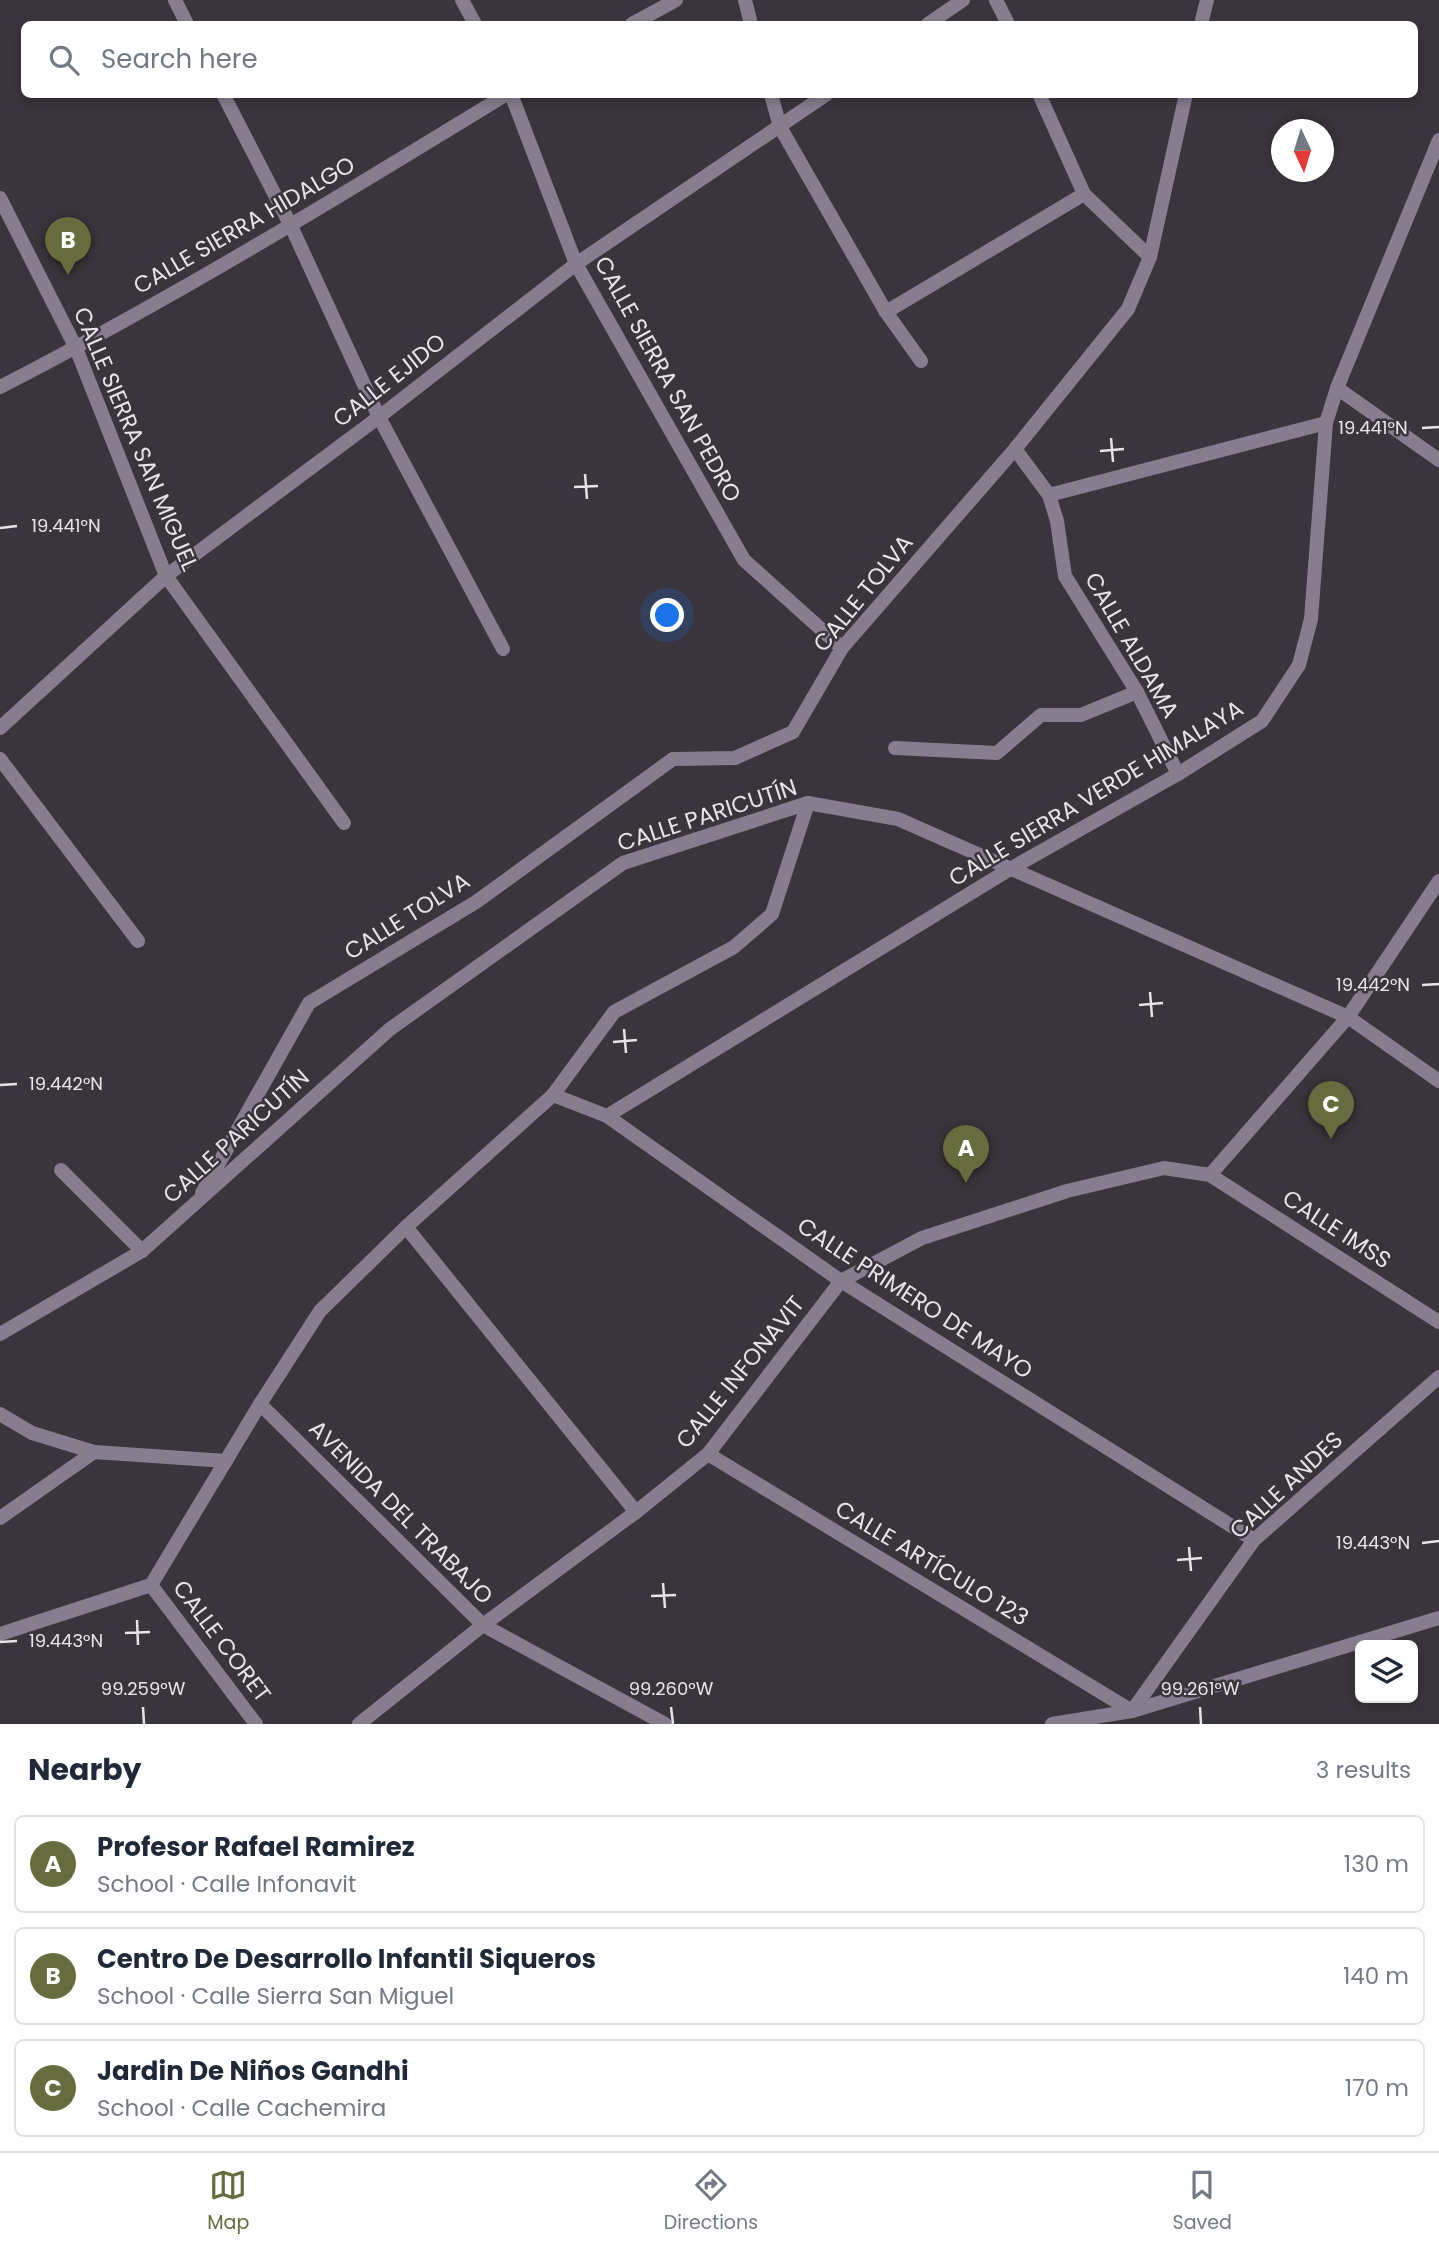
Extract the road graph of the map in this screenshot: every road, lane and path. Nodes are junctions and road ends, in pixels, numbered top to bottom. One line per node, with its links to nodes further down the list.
1 (175, 0): 8 (street)
2 (462, 0): 9 (street)
3 (676, 0): 10 (street)
4 (744, 0): 11 (street)
5 (963, 0): 12 (street)
6 (996, 0): 13 (street)
7 (1207, 0): 14 (street)
8 (186, 21)
9 (473, 21)
10 (638, 21)
11 (750, 21)
12 (932, 21)
13 (1006, 21)
14 (1202, 21)
15 (225, 98): 26 (street)
16 (502, 98): 26 (street, CALLE SIERRA HIDALGO)
17 (511, 98): 28 (street, CALLE SIERRA SAN PEDRO)
18 (772, 98): 22 (street)
19 (821, 98): 22 (street, CALLE EJIDO)
20 (1041, 98): 24 (street)
21 (1185, 98): 27 (street, CALLE TOLVA)
22 (780, 127): 28 (street, CALLE EJIDO); 29 (street)
23 (1439, 140): 33 (street, CALLE SIERRA VERDE HIMALAYA)
24 (1084, 194): 27 (street); 29 (street)
25 (0, 198): 30 (street, CALLE SIERRA SAN MIGUEL)
26 (291, 226): 30 (street, CALLE SIERRA HIDALGO); 34 (street)
27 (1150, 257): 36 (street, CALLE TOLVA)
28 (576, 264): 34 (street, CALLE EJIDO); 40 (street, CALLE SIERRA SAN PEDRO)
29 (886, 312): 31 (street)
30 (76, 348): 32 (street, CALLE SIERRA HIDALGO); 39 (street, CALLE SIERRA SAN MIGUEL)
31 (922, 361)
32 (0, 387)
33 (1337, 388): 35 (street, CALLE SIERRA VERDE HIMALAYA); 37 (street)
34 (379, 417): 39 (street, CALLE EJIDO); 41 (street)
35 (1326, 423): 38 (street); 46 (street, CALLE SIERRA VERDE HIMALAYA)
36 (1015, 449): 38 (street); 40 (street, CALLE TOLVA)
37 (1439, 460)
38 (1049, 495): 42 (street, CALLE ALDAMA)
39 (166, 576): 43 (street, CALLE EJIDO); 48 (street, CALLE SIERRA SAN MIGUEL)
40 (842, 648): 58 (street, CALLE TOLVA)
41 (503, 649)
42 (1137, 692): 44 (street); 46 (street, CALLE ALDAMA)
43 (0, 728)
44 (895, 748)
45 (0, 759): 51 (street)
46 (1178, 774): 49 (street, CALLE SIERRA VERDE HIMALAYA)
47 (808, 803): 49 (street, CALLE PARICUTÍN); 54 (street); 58 (street, CALLE PARICUTÍN)
48 (344, 823)
49 (1010, 869): 52 (street, CALLE PARICUTÍN); 55 (street, CALLE SIERRA VERDE HIMALAYA)
50 (1439, 881): 52 (street)
51 (138, 941)
52 (1349, 1017): 53 (street, CALLE PARICUTÍN); 57 (street)
53 (1439, 1081)
54 (552, 1095): 55 (street, CALLE PRIMERO DE MAYO); 59 (street)
55 (607, 1116): 61 (street, CALLE PRIMERO DE MAYO)
56 (61, 1170): 60 (street)
57 (1210, 1175): 61 (street, CALLE INFONAVIT); 62 (street, CALLE IMSS)
58 (196, 1203): 60 (street, CALLE PARICUTÍN)
59 (406, 1227): 65 (street); 70 (street)
60 (142, 1251): 63 (street, CALLE PARICUTÍN)
61 (841, 1281): 68 (street, CALLE INFONAVIT); 72 (street, CALLE PRIMERO DE MAYO)
62 (1439, 1322)
63 (0, 1334)
64 (1439, 1377): 72 (street, CALLE ANDES)
65 (260, 1404): 69 (street); 75 (street, AVENIDA DEL TRABAJO)
66 (0, 1414): 67 (street)
67 (94, 1452): 69 (street); 71 (street)
68 (708, 1454): 70 (street, CALLE INFONAVIT); 77 (street, CALLE ARTÍCULO 123)
69 (226, 1461): 73 (street)
70 (636, 1512): 75 (street, CALLE INFONAVIT)
71 (0, 1518)
72 (1254, 1540): 77 (street, CALLE ANDES)
73 (151, 1585): 76 (street); 78 (street, CALLE CORET)
74 (1439, 1618): 77 (street)
75 (483, 1625): 79 (street, CALLE INFONAVIT); 80 (street, AVENIDA DEL TRABAJO)
76 (0, 1634)
77 (1132, 1710): 81 (street)
78 (256, 1724)
79 (359, 1724)
80 (665, 1724)
81 (1052, 1724)

